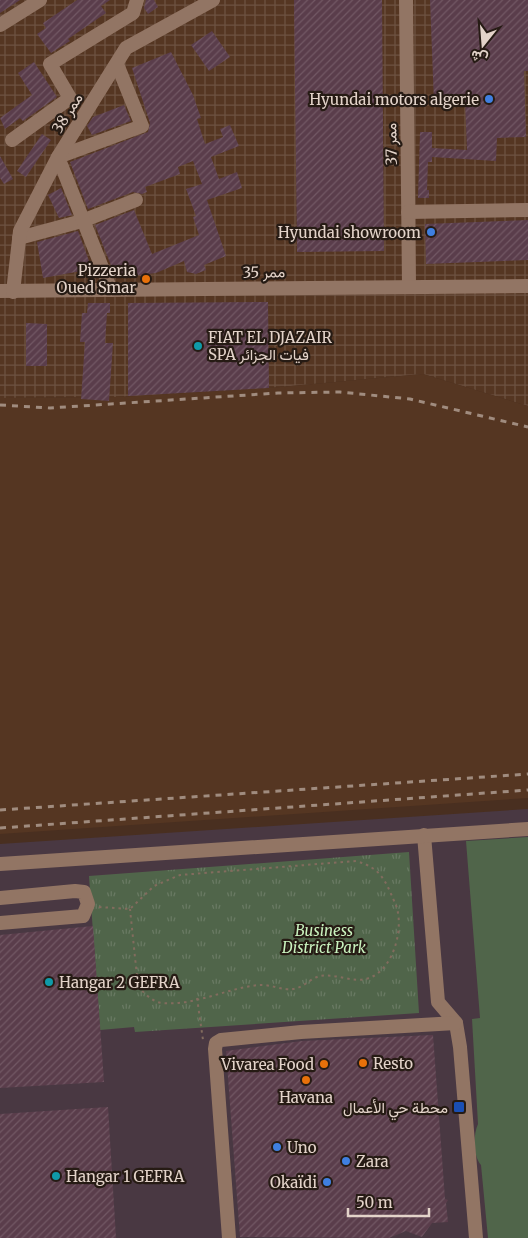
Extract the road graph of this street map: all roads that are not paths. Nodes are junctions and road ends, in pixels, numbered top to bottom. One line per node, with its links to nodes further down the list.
1 (40, 0): 5 (street)
2 (137, 0): 7 (street)
3 (213, 0): 6 (street, ممر 38)
4 (406, 0): 11 (street, ممر 37)
5 (0, 25)
6 (117, 64): 8 (street, ممر 38); 8 (street)
7 (12, 140)
8 (58, 157): 12 (street); 13 (street, ممر 38)
9 (136, 200): 12 (street)
10 (528, 210): 11 (street)
11 (408, 212): 15 (street, ممر 37)
12 (82, 221): 13 (street); 16 (street)
13 (19, 238): 17 (street, ممر 38)
14 (528, 286): 15 (street, ممر 35)
15 (409, 287): 16 (street, ممر 35)
16 (111, 290): 17 (street, ممر 35)
17 (7, 292)
18 (528, 829): 19 (street)
19 (424, 835): 20 (street); 23 (street)
20 (0, 864)
21 (0, 898): 22 (street)
22 (0, 923)
23 (456, 1023): 24 (street); 25 (street)
24 (225, 1238)
25 (476, 1238)

